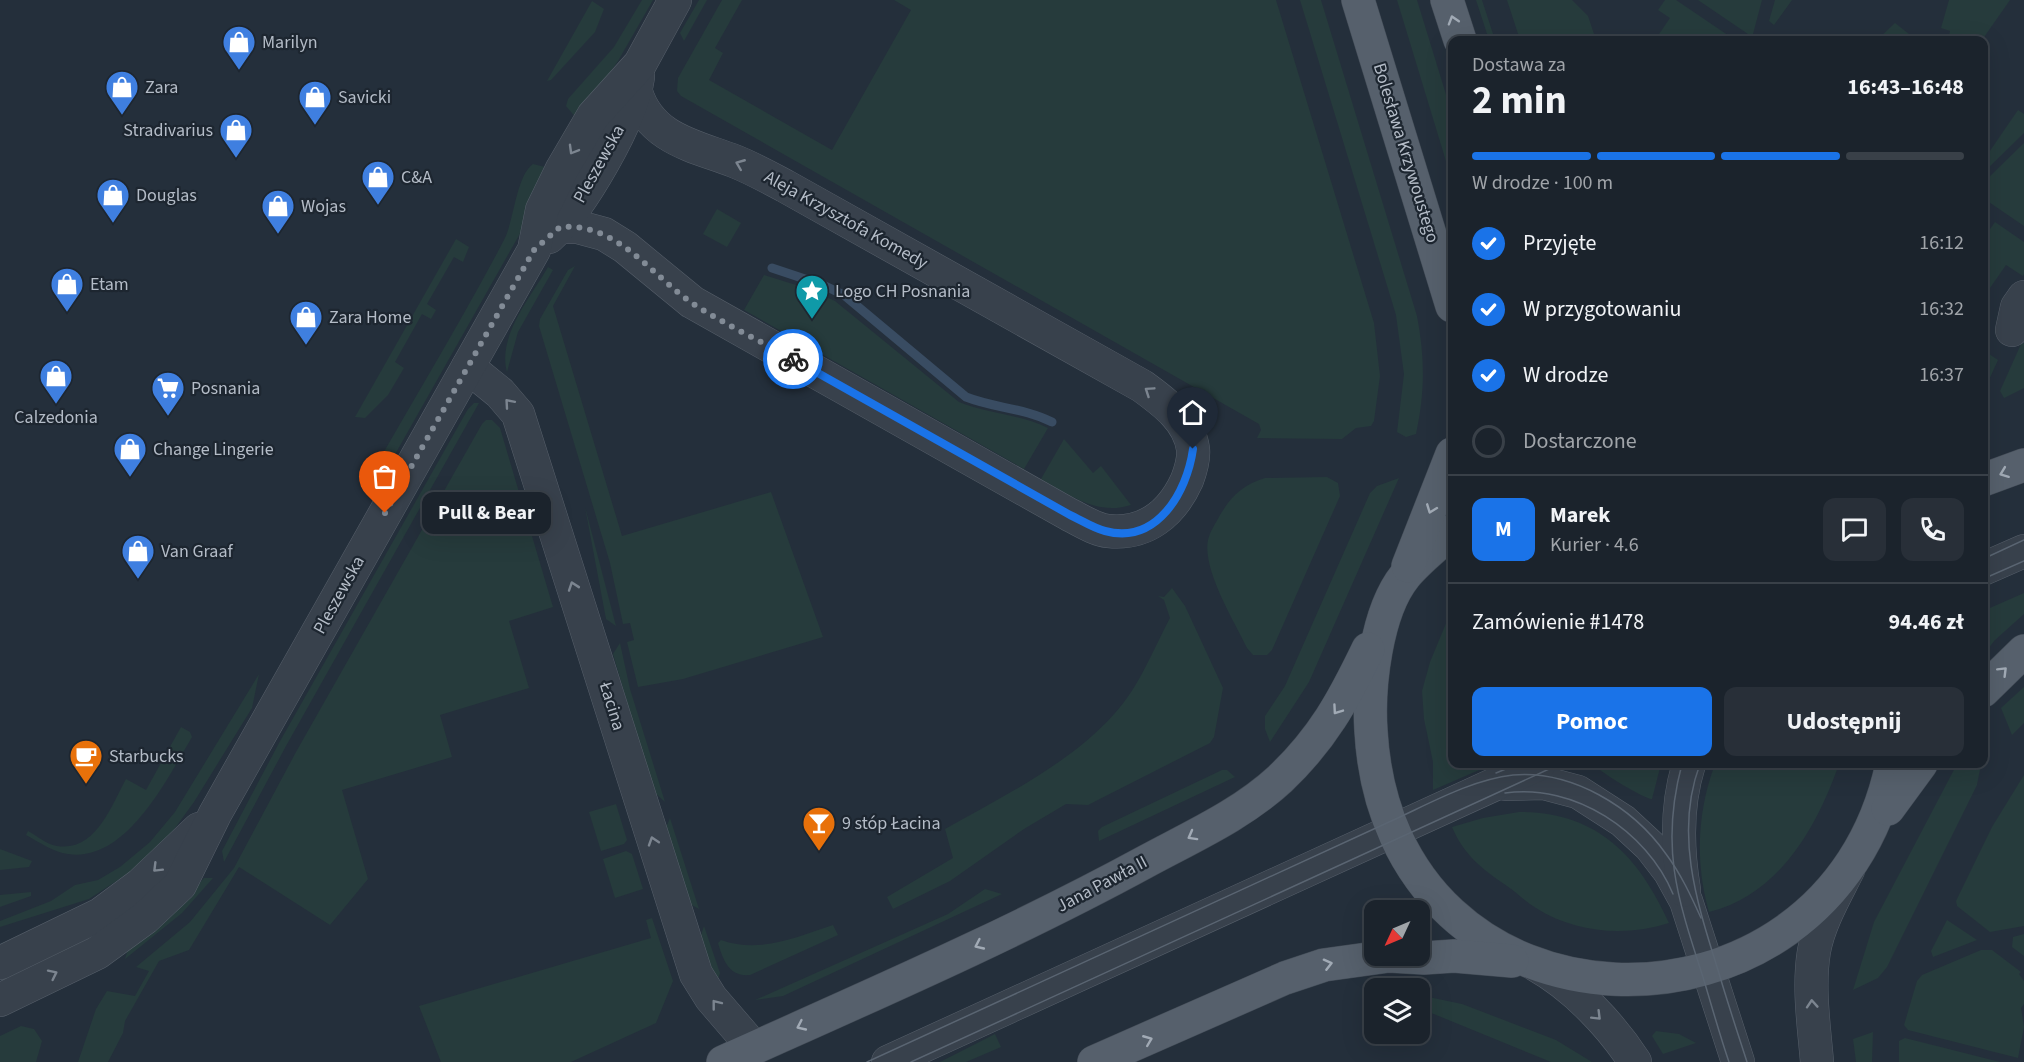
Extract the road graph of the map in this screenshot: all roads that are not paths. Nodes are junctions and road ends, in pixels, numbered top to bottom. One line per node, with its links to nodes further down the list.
1 (675, 0): 5 (street, Pleszewska)
2 (1358, 0): 8 (main road, Bolesława Krzywoustego)
3 (1447, 0): 4 (main road, one-way to 3)
4 (1459, 36)
5 (638, 78): 6 (street, Pleszewska); 6 (street, Aleja Krzysztofa Komedy, one-way to 5); 7 (street, Pleszewska, one-way to 7)
6 (560, 227): 7 (street, Pleszewska)
7 (534, 250): 9 (street, Pleszewska)
8 (1448, 293)
9 (468, 367): 24 (street, Pleszewska); 33 (street, Łacina, one-way to 9)
10 (1448, 464): 16 (main road, one-way to 16)
11 (2024, 465): 12 (main road, one-way to 12)
12 (1988, 478)
13 (1448, 535): 16 (main road)
14 (2024, 551): 15 (street)
15 (1988, 567)
16 (1397, 588): 25 (main road); 33 (main road, Jana Pawła II, one-way to 33)
17 (2024, 651): 18 (main road, one-way to 17)
18 (1988, 686)
19 (1530, 768): 23 (street)
20 (1688, 768): 28 (street)
21 (1891, 768): 26 (main road)
22 (1918, 768): 26 (main road)
23 (1485, 788): 25 (street); 28 (street)
24 (215, 814): 29 (street, Pleszewska, one-way to 29); 32 (street, Pleszewska, one-way to 24)
25 (1392, 831): 30 (main road); 35 (street)
26 (1869, 835): 27 (main road)
27 (1852, 864): 31 (main road); 39 (street, one-way to 27)
28 (1693, 924): 31 (street)
29 (0, 963)
30 (1532, 964): 31 (main road); 36 (main road, one-way to 30); 37 (street, one-way to 37)
31 (1709, 972): 38 (street)
32 (0, 1000)
33 (754, 1048): 34 (main road, Jana Pawła II)
34 (723, 1062)
35 (888, 1062)
36 (1094, 1062)
37 (1635, 1062)
38 (1738, 1062)
39 (1817, 1062)

